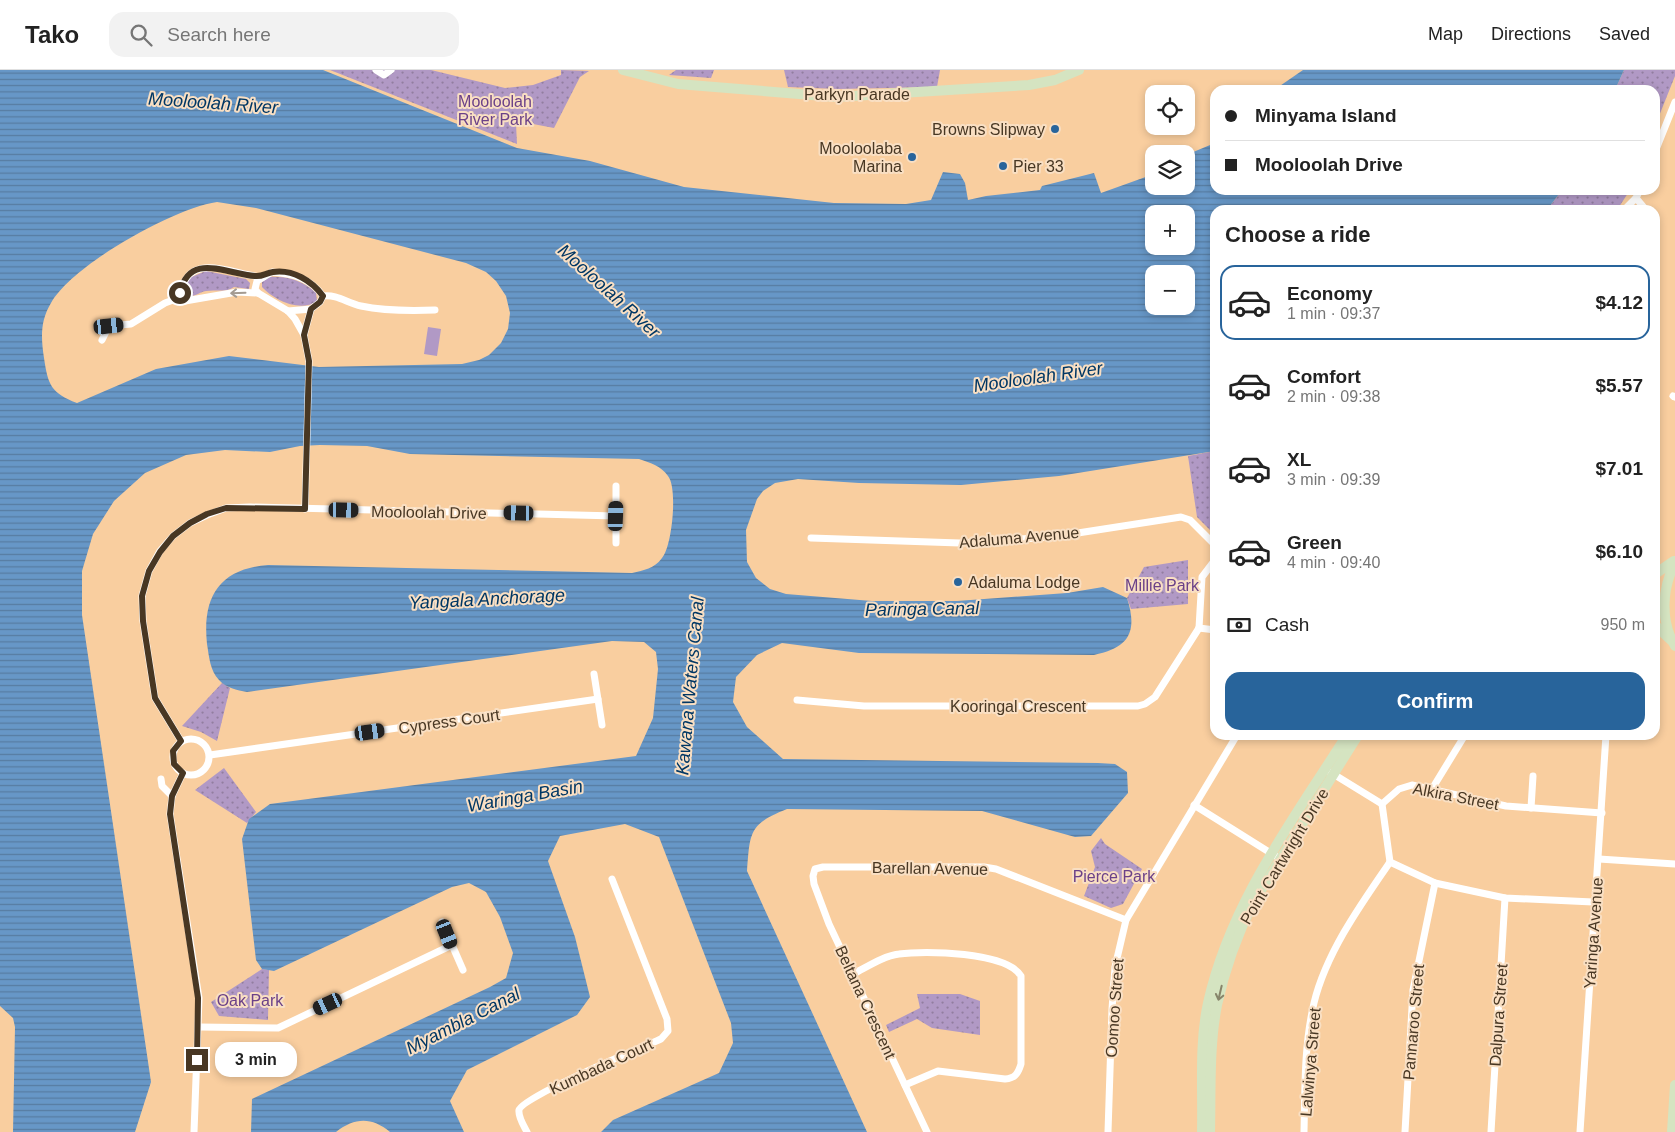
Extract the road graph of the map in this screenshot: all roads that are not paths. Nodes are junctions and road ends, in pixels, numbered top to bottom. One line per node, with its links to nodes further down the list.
1 (376, 70): 2 (street)
2 (391, 70)
3 (1079, 70): 4 (main road, Parkyn Parade)
4 (629, 71)
5 (1675, 102): 6 (street)
6 (1660, 140)
7 (1638, 195): 8 (street)
8 (1636, 198): 9 (street); 10 (street)
9 (1629, 205)
10 (1642, 205)
11 (263, 276): 12 (street); 13 (street); 14 (street)
12 (258, 293): 14 (street, one-way to 14); 17 (street)
13 (323, 296): 15 (street); 16 (street)
14 (181, 297): 19 (street)
15 (311, 309): 17 (street); 18 (street)
16 (435, 310)
17 (288, 311): 18 (street)
18 (304, 335): 21 (street)
19 (102, 340)
20 (616, 486): 22 (street)
21 (305, 509): 22 (street, Mooloolah Drive); 42 (street, Mooloolah Drive)
22 (616, 516): 25 (street)
23 (811, 538): 24 (street, Adaluma Avenue)
24 (1210, 540)
25 (616, 543)
26 (1675, 562): 28 (main road); 32 (main road)
27 (1210, 567): 29 (street)
28 (1660, 571)
29 (1199, 628): 30 (street); 35 (street, Kooringal Crescent)
30 (1210, 629)
31 (1660, 630): 32 (main road)
32 (1674, 644)
33 (594, 674): 34 (street)
34 (598, 700): 36 (street); 43 (street, Cypress Court)
35 (798, 700)
36 (602, 725)
37 (1234, 740): 50 (street, Oomoo Street)
38 (1345, 740): 44 (main road, Point Cartwright Drive)
39 (1354, 740): 44 (main road, Point Cartwright Drive)
40 (1462, 740): 48 (street)
41 (1606, 740): 53 (street, Yaringa Avenue)
42 (181, 741): 43 (street); 45 (street)
43 (210, 755): 45 (street)
44 (1330, 771): 51 (street); 54 (main road, Point Cartwright Drive)
45 (183, 773): 49 (street)
46 (1533, 776): 52 (street)
47 (161, 779): 49 (street)
48 (1432, 789): 51 (street, Alkira Street); 52 (street, Alkira Street)
49 (172, 796): 68 (street)
50 (1194, 804): 54 (street); 63 (street, Oomoo Street)
51 (1382, 804): 56 (street)
52 (1531, 808): 53 (street, Alkira Street)
53 (1602, 813): 55 (street, Yaringa Avenue)
54 (1276, 857): 75 (main road, Point Cartwright Drive); 76 (main road, Point Cartwright Drive, one-way to 76)
55 (1599, 859): 57 (street); 62 (street, Yaringa Avenue)
56 (1390, 862): 60 (street); 77 (street, Lalwinya Street)
57 (1675, 864)
58 (815, 869): 63 (street, Barellan Avenue); 67 (street, Beltana Crescent)
59 (612, 879): 72 (street, Kumbada Court)
60 (1435, 883): 61 (street); 78 (street, Pannaroo Street)
61 (1505, 898): 62 (street); 79 (street, Dalpura Street)
62 (1593, 902): 80 (street, Yaringa Avenue)
63 (1126, 920): 74 (street, Oomoo Street)
64 (442, 922): 65 (street)
65 (452, 945): 66 (street); 68 (street)
66 (463, 970)
67 (852, 974): 69 (street, Beltana Crescent); 69 (street)
68 (199, 1027): 71 (street)
69 (905, 1085): 73 (street, Beltana Crescent)
70 (1675, 1085): 81 (main road)
71 (194, 1132)
72 (527, 1132)
73 (927, 1132)
74 (1108, 1132)
75 (1202, 1132)
76 (1210, 1132)
77 (1304, 1132)
78 (1405, 1132)
79 (1491, 1132)
80 (1580, 1132)
81 (1672, 1132)

